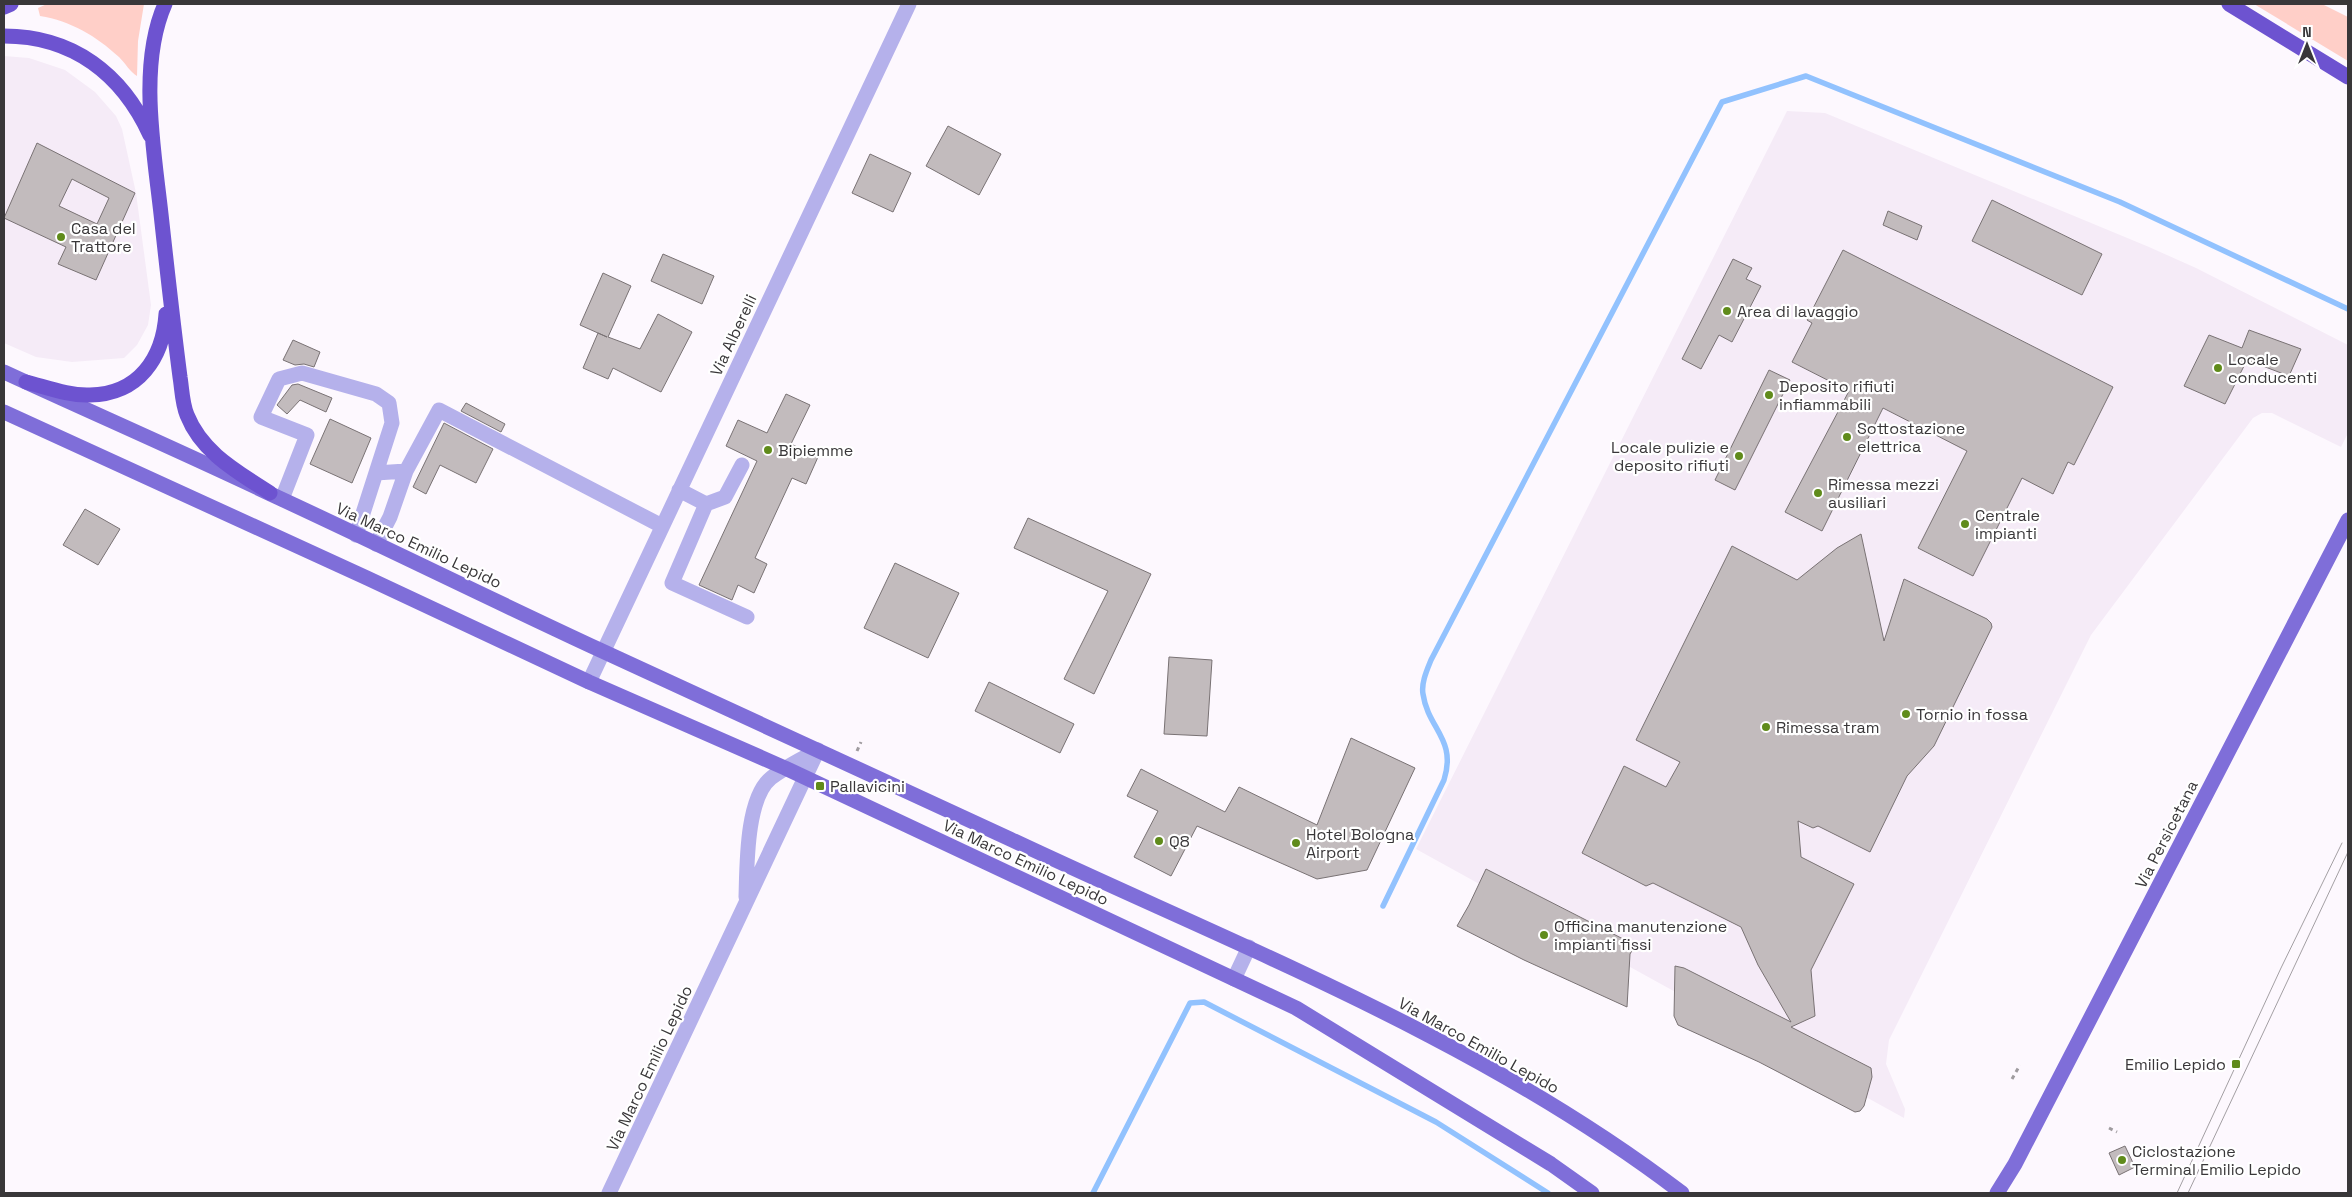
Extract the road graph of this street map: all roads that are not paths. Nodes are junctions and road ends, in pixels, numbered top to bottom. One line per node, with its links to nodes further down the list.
1 (11, 4): 5 (highway)
2 (165, 4): 8 (highway)
3 (909, 4): 16 (street, Via Alberelli)
4 (2230, 4): 7 (highway)
5 (4, 7)
6 (4, 36): 8 (highway)
7 (2348, 77)
8 (153, 140): 9 (highway)
9 (168, 280): 11 (highway); 17 (highway)
10 (4, 372): 11 (main road, Via Marco Emilio Lepido)
11 (26, 382): 17 (main road, Via Marco Emilio Lepido)
12 (4, 412): 25 (main road, Via Marco Emilio Lepido)
13 (742, 466): 18 (street)
14 (406, 470): 15 (street); 20 (street); 22 (street)
15 (376, 473): 17 (street); 21 (street)
16 (679, 490): 18 (street); 20 (street, Via Alberelli)
17 (276, 496): 21 (main road, Via Marco Emilio Lepido)
18 (706, 504): 23 (street)
19 (2348, 520): 32 (main road, Via Persicetana)
20 (662, 526): 24 (street, Via Alberelli)
21 (356, 535): 22 (main road, Via Marco Emilio Lepido)
22 (376, 544): 24 (main road, Via Marco Emilio Lepido)
23 (746, 617)
24 (603, 652): 25 (street, Via Alberelli); 26 (main road, Via Marco Emilio Lepido)
25 (589, 682): 27 (main road, Via Marco Emilio Lepido)
26 (818, 750): 27 (street, Via Marco Emilio Lepido); 28 (street, Via Marco Emilio Lepido); 30 (main road, Via Marco Emilio Lepido)
27 (786, 768): 28 (main road, Via Marco Emilio Lepido); 29 (street, Via Marco Emilio Lepido)
28 (804, 777): 29 (street, Via Marco Emilio Lepido); 31 (main road, Via Marco Emilio Lepido)
29 (746, 904): 33 (street, Via Marco Emilio Lepido)
30 (1248, 947): 31 (street); 35 (main road, Via Marco Emilio Lepido)
31 (1234, 979): 34 (main road, Via Marco Emilio Lepido)
32 (2015, 1164): 36 (main road, Via Persicetana); 37 (main road, Via Persicetana)
33 (609, 1193)
34 (1592, 1193)
35 (1682, 1193)
36 (1997, 1193)
37 (2006, 1193)

